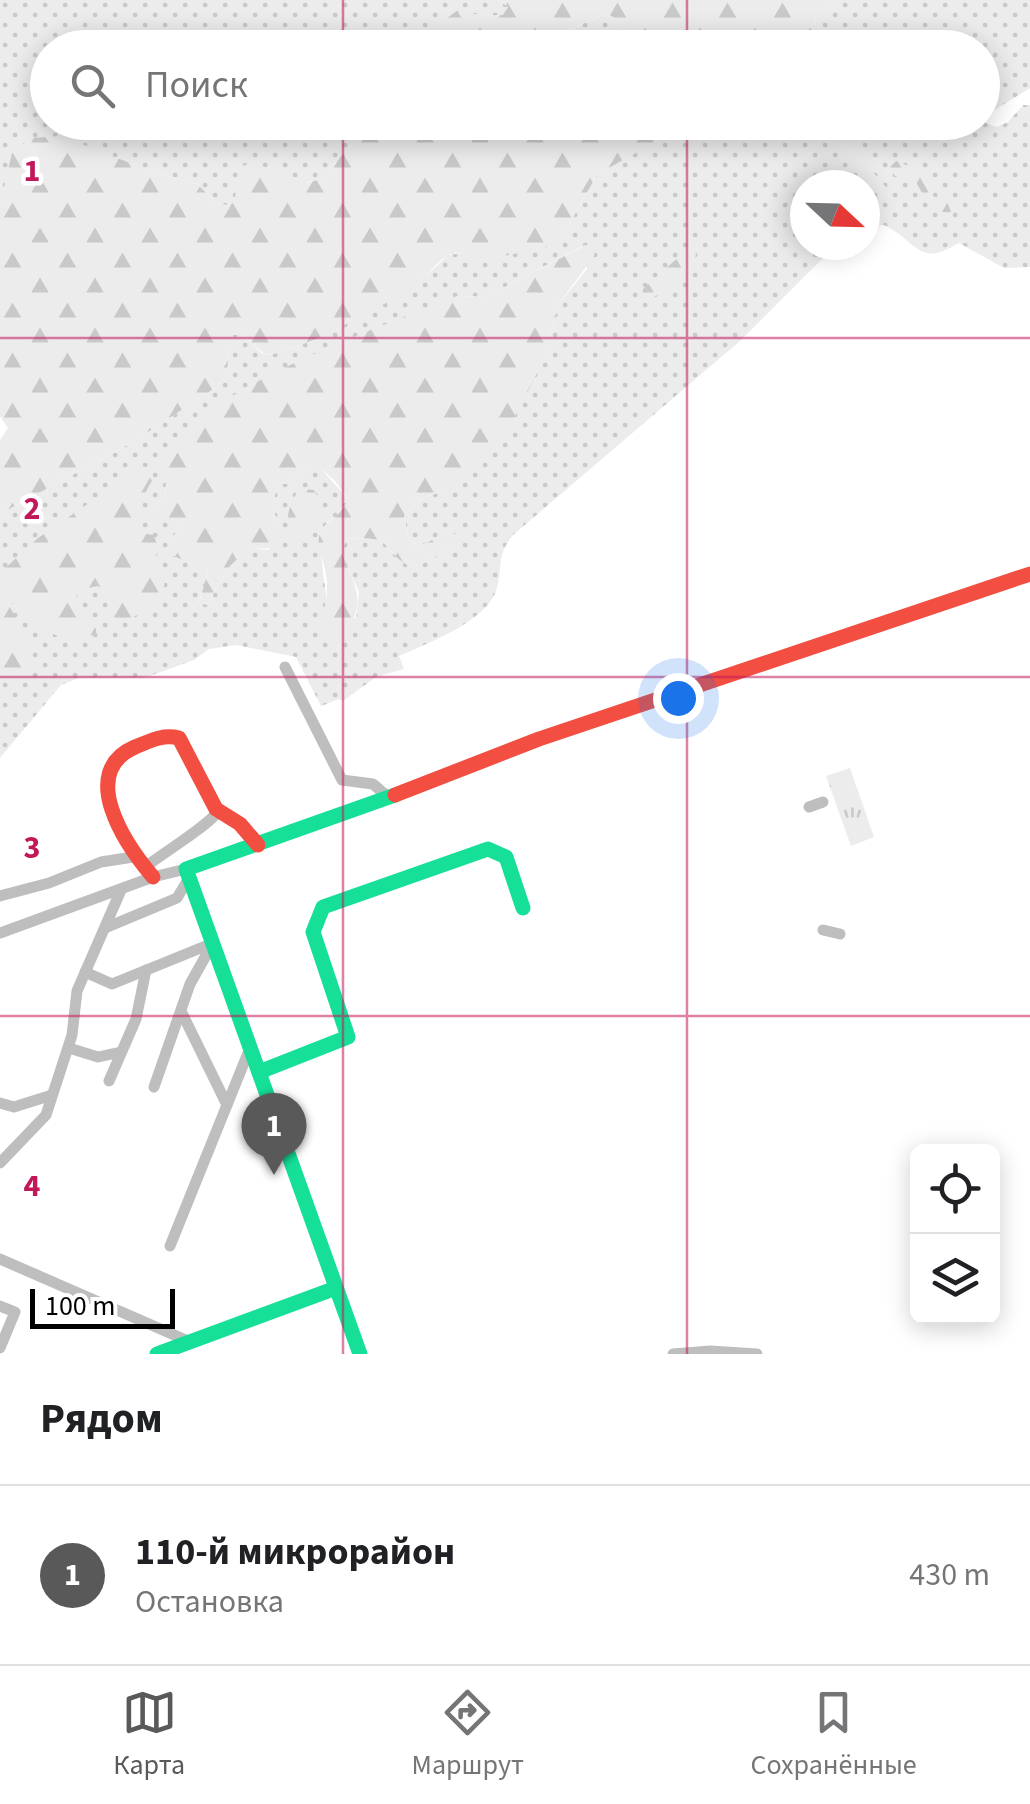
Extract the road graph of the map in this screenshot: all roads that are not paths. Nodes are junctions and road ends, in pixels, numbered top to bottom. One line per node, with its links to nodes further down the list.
1 (1030, 574): 3 (street)
2 (285, 667): 3 (street)
3 (388, 797): 7 (street)
4 (824, 802): 5 (street)
5 (809, 807)
6 (218, 812): 7 (street); 8 (street); 8 (street)
7 (258, 845): 9 (street)
8 (143, 867): 9 (street); 10 (street); 11 (street)
9 (188, 874): 13 (street); 17 (street)
10 (121, 890): 13 (street); 15 (street)
11 (0, 896)
12 (523, 908): 24 (street)
13 (104, 928): 19 (street)
14 (823, 930): 16 (street)
15 (0, 933)
16 (840, 934)
17 (213, 943): 18 (street); 20 (street); 22 (street)
18 (146, 970): 19 (street); 23 (street)
19 (85, 972): 21 (street)
20 (181, 1011): 26 (street); 29 (street)
21 (69, 1048): 23 (street); 27 (street)
22 (250, 1048): 24 (street); 29 (street)
23 (122, 1052): 25 (street)
24 (259, 1072): 33 (street)
25 (109, 1081)
26 (154, 1087)
27 (52, 1095): 28 (street); 30 (street)
28 (0, 1103)
29 (227, 1105): 31 (street)
30 (0, 1163)
31 (170, 1246)
32 (0, 1259): 35 (street)
33 (336, 1288): 35 (street); 38 (street)
34 (0, 1306): 36 (street)
35 (188, 1341): 37 (street)
36 (0, 1348)
37 (157, 1354)
38 (360, 1354)
39 (673, 1354): 40 (street)
40 (757, 1354)

